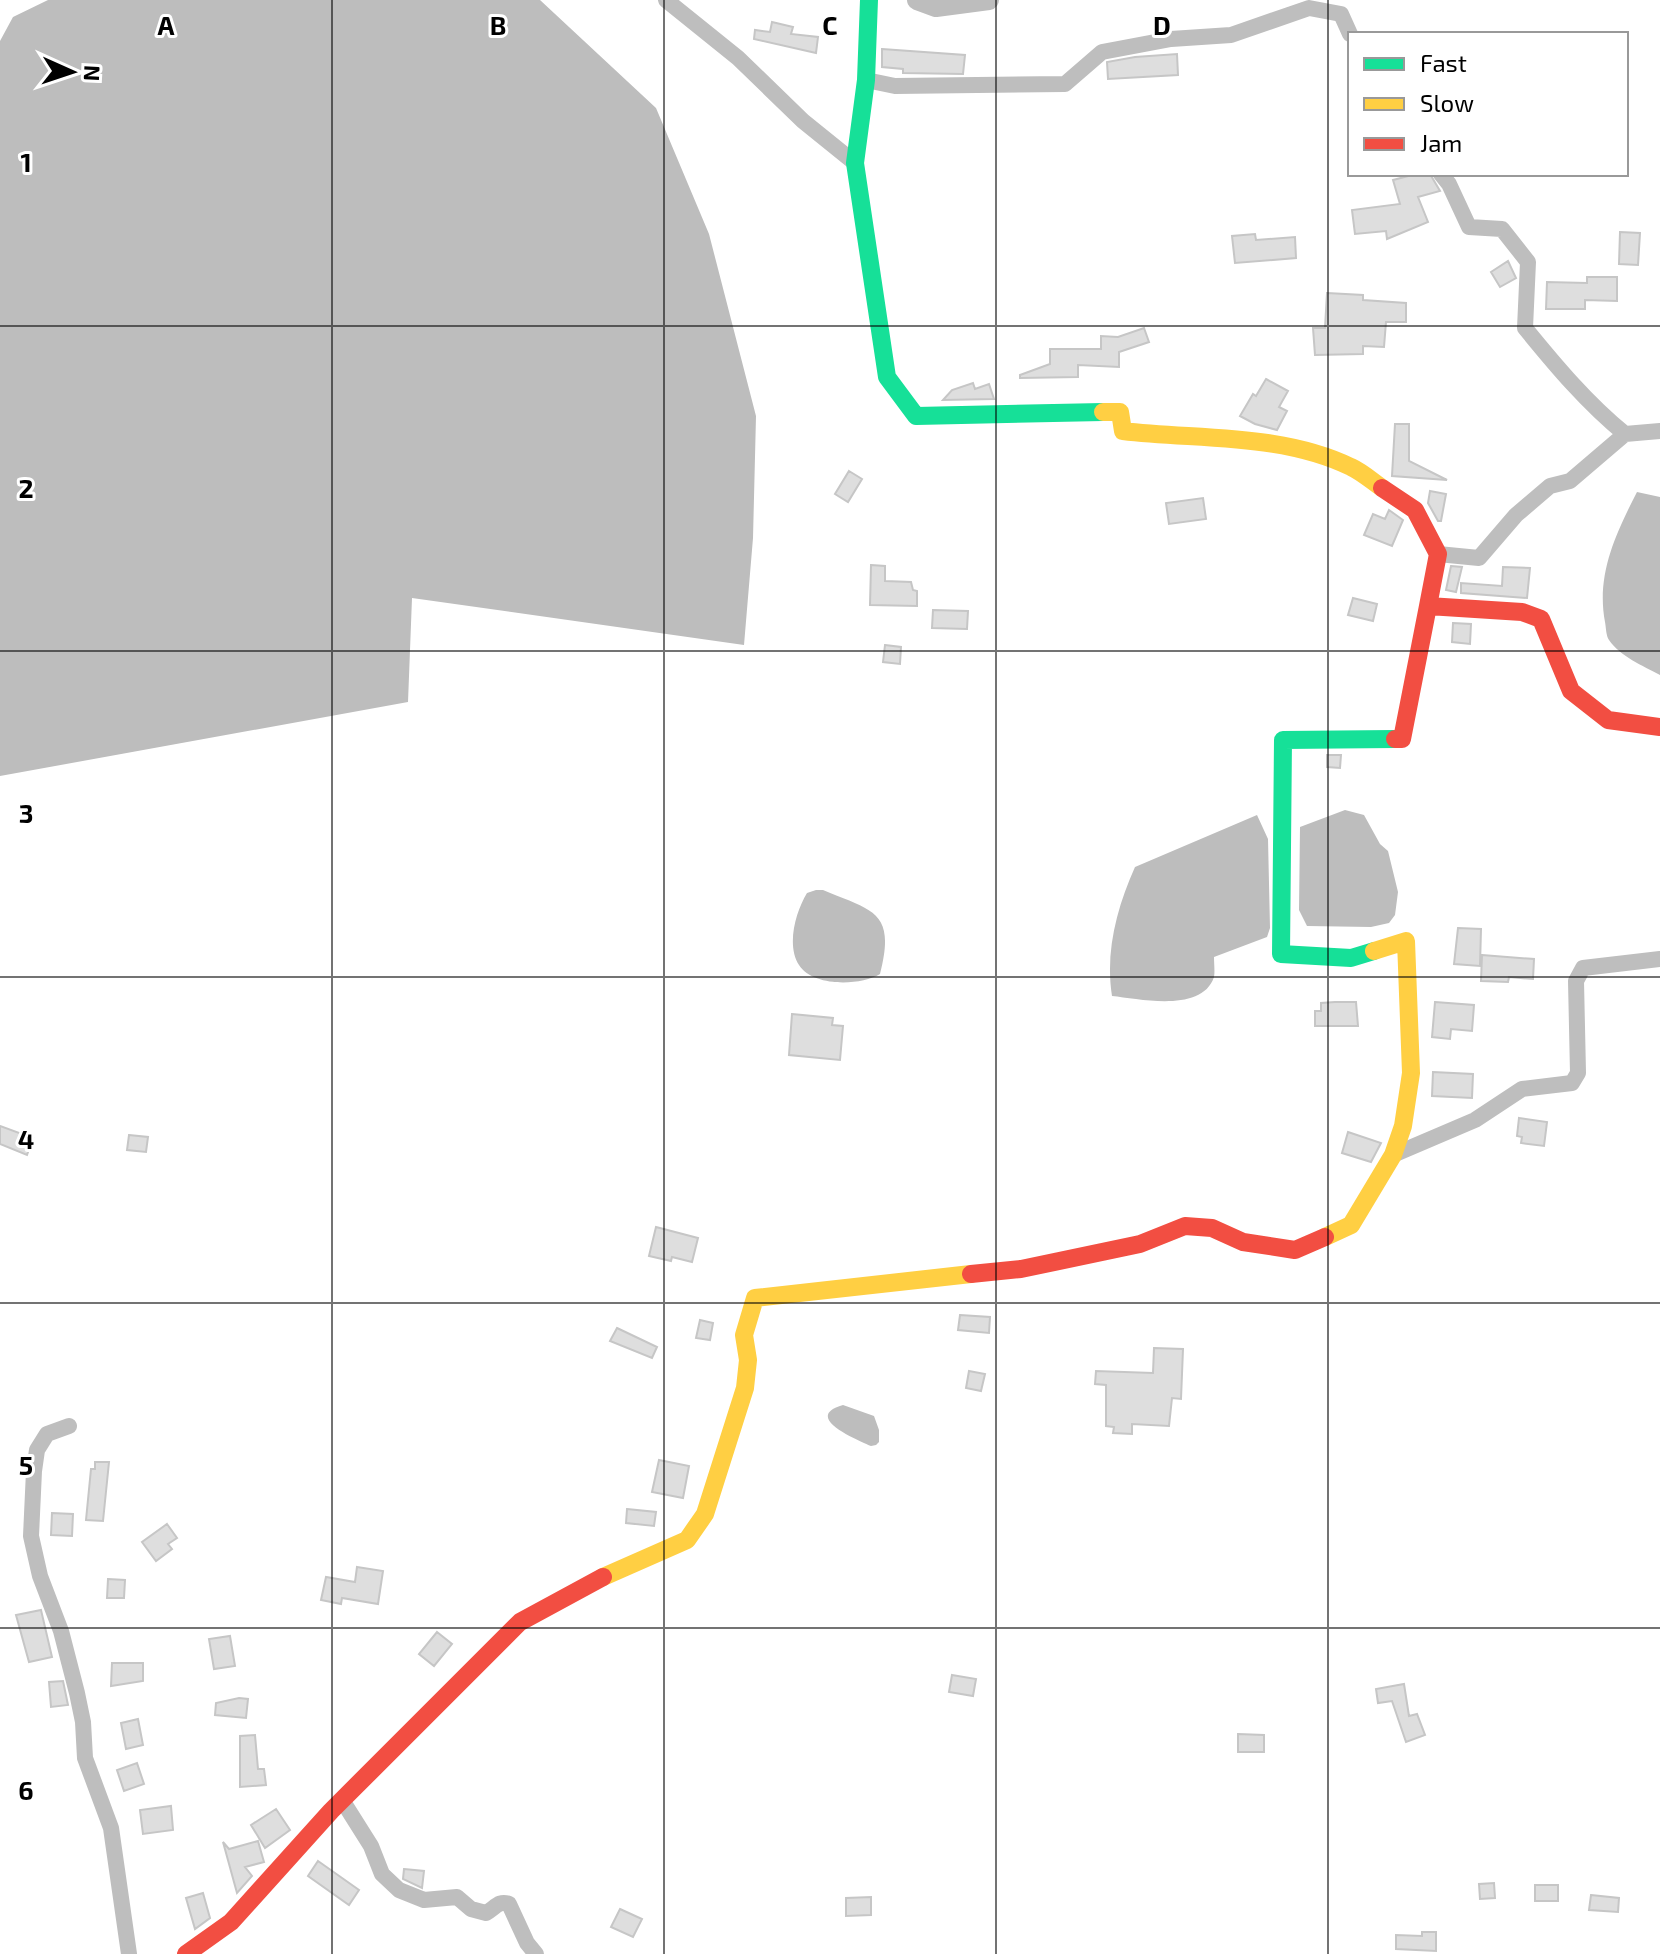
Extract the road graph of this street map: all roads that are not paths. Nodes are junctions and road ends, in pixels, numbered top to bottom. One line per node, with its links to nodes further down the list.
1 (666, 0): 5 (street)
2 (869, 0): 4 (street)
3 (1349, 32): 4 (street)
4 (866, 80): 5 (street)
5 (855, 163): 9 (street)
6 (1443, 176): 8 (street)
7 (1660, 431): 8 (street)
8 (1625, 434): 9 (street)
9 (1438, 554): 10 (street)
10 (1428, 606): 11 (street); 13 (street)
11 (1660, 727)
12 (1660, 959): 13 (street)
13 (1393, 1155): 15 (street)
14 (69, 1426): 16 (street)
15 (342, 1800): 17 (street); 18 (street)
16 (129, 1954)
17 (186, 1954)
18 (536, 1954)

